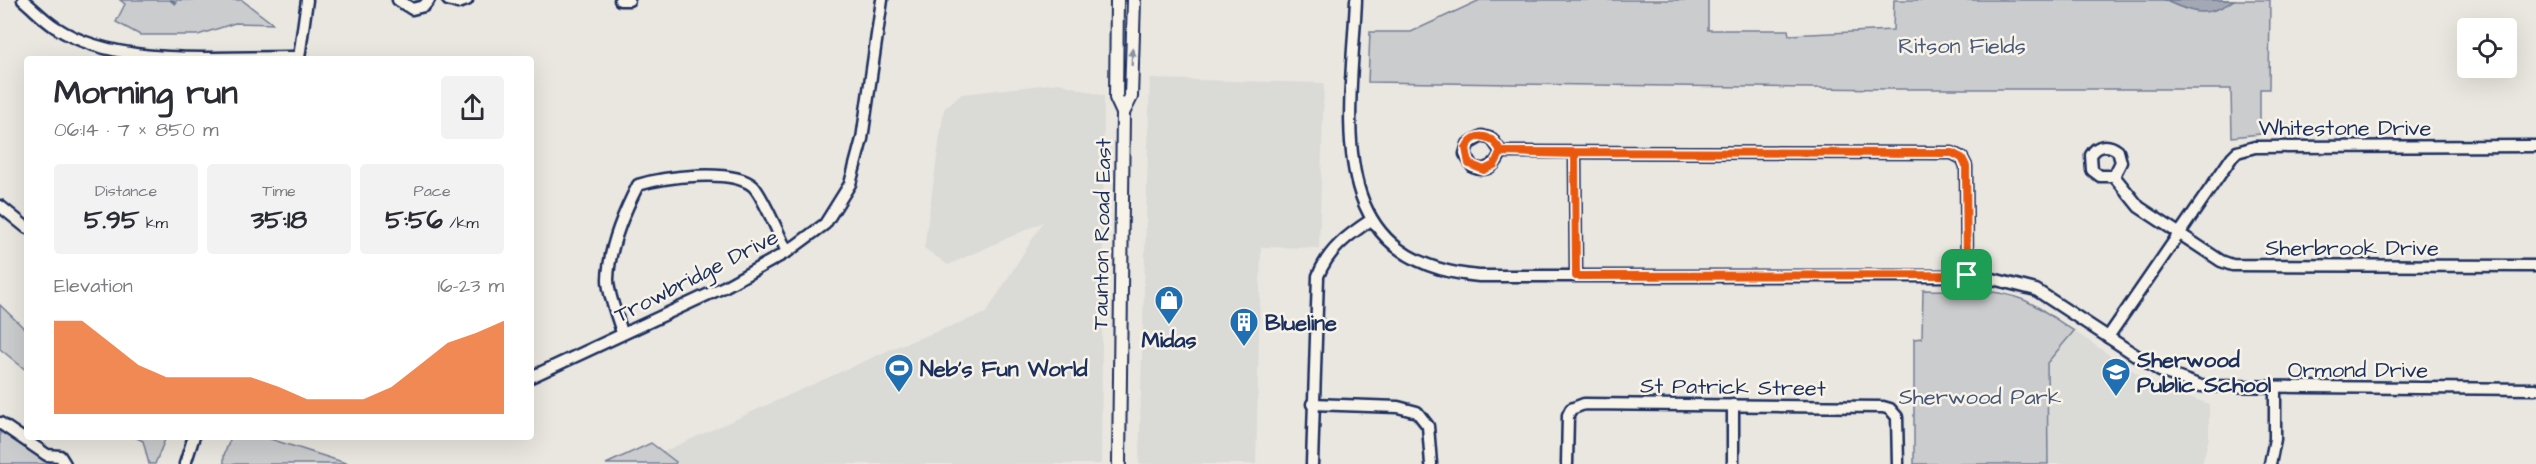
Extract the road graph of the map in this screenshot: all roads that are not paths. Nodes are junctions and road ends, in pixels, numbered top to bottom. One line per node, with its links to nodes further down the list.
1 (23, 0): 13 (street)
2 (307, 0): 14 (street)
3 (398, 0): 4 (street)
4 (429, 0)
5 (448, 0): 6 (street)
6 (467, 0)
7 (620, 0): 8 (street)
8 (629, 0)
9 (882, 0): 24 (street, Trowbridge Drive)
10 (1117, 0): 15 (main road, Taunton Road East)
11 (1134, 0): 15 (main road, Taunton Road East, one-way to 11)
12 (1356, 0): 21 (street, Ormond Drive)
13 (153, 56)
14 (299, 56)
15 (1123, 113): 40 (main road, Taunton Road East)
16 (2536, 146): 23 (street, Whitestone Drive)
17 (1501, 152): 18 (street)
18 (1575, 154): 26 (street); 27 (street)
19 (2114, 176): 23 (street, Sherbrook Drive)
20 (0, 206): 22 (street)
21 (1371, 220): 27 (street, Ormond Drive); 33 (street)
22 (24, 226)
23 (2177, 234): 25 (street, Sherbrook Drive); 29 (street, Whitestone Drive)
24 (788, 252): 28 (street, Trowbridge Drive); 28 (street)
25 (2536, 266)
26 (1967, 275): 27 (street, Ormond Drive); 29 (street, Ormond Drive)
27 (1576, 276)
28 (622, 333): 30 (street, Trowbridge Drive)
29 (2108, 337): 31 (street, Ormond Drive)
30 (534, 376)
31 (2275, 389): 32 (street, Ormond Drive); 46 (street)
32 (2536, 389)
33 (1312, 404): 41 (street); 42 (street)
34 (1733, 405): 43 (street, St Patrick Street); 44 (street); 45 (street, St Patrick Street)
35 (0, 423): 37 (street)
36 (193, 440): 39 (street)
37 (44, 460): 38 (street)
38 (65, 464)
39 (184, 464)
40 (1119, 464)
41 (1311, 464)
42 (1431, 464)
43 (1566, 464)
44 (1733, 464)
45 (1898, 464)
46 (2270, 464)

